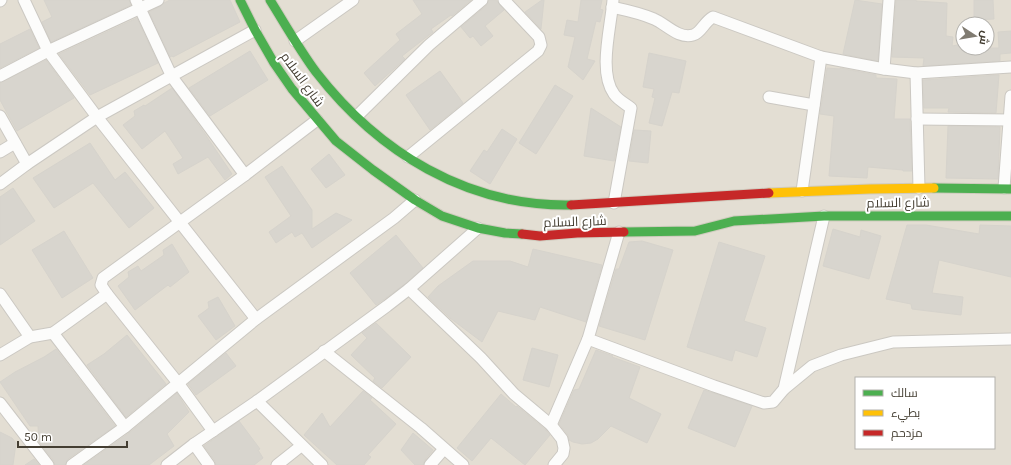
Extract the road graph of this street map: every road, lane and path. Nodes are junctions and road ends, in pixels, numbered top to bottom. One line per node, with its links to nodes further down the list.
1 (24, 0): 13 (street)
2 (158, 0): 10 (street)
3 (240, 0): 11 (street, شارع السلام)
4 (270, 0): 12 (street, شارع السلام)
5 (354, 0): 12 (street)
6 (482, 0): 24 (street)
7 (504, 0): 31 (street)
8 (889, 0): 16 (street)
9 (612, 3): 14 (street); 39 (street)
10 (138, 4): 13 (street); 19 (street)
11 (255, 30): 19 (street); 27 (street, شارع السلام)
12 (295, 41): 24 (street, شارع السلام)
13 (48, 51): 18 (street); 25 (street)
14 (822, 57): 16 (street); 22 (street)
15 (1011, 67): 17 (street)
16 (884, 69): 17 (street)
17 (916, 73): 26 (street)
18 (0, 76)
19 (172, 77): 25 (street); 33 (street)
20 (1011, 96): 28 (street)
21 (768, 97): 22 (street)
22 (814, 106): 37 (street)
23 (0, 116): 29 (street)
24 (357, 116): 31 (street, شارع السلام)
25 (97, 117): 32 (street); 42 (street)
26 (916, 118): 28 (street); 35 (street)
27 (317, 120): 33 (street); 38 (street, شارع السلام)
28 (1010, 120): 36 (street)
29 (15, 143): 30 (street); 32 (street)
30 (0, 152)
31 (408, 157): 39 (street, شارع السلام)
32 (27, 164): 34 (street)
33 (245, 175): 42 (street)
34 (0, 184)
35 (919, 188): 36 (street, شارع السلام); 37 (street, شارع السلام)
36 (1007, 188)
37 (802, 191): 39 (street, شارع السلام)
38 (415, 200): 43 (street, شارع السلام); 48 (street)
39 (614, 203)
40 (824, 216): 41 (street, شارع السلام); 44 (street, شارع السلام); 56 (street)
41 (1011, 216)
42 (180, 222): 47 (street); 48 (street)
43 (478, 228): 44 (street, شارع السلام); 45 (street)
44 (619, 232): 51 (street)
45 (409, 289): 53 (street); 59 (street)
46 (0, 294): 50 (street)
47 (107, 294): 49 (street); 55 (street)
48 (256, 319): 55 (street)
49 (53, 333): 50 (street); 60 (street)
50 (30, 337): 54 (street)
51 (588, 339): 56 (street); 59 (street)
52 (1011, 339): 56 (street)
53 (324, 351): 57 (street); 64 (street)
54 (0, 356)
55 (178, 384): 60 (street); 61 (street)
56 (784, 389)
57 (257, 401): 61 (street); 63 (street)
58 (0, 403): 65 (street)
59 (551, 425): 73 (street)
60 (125, 427): 66 (street)
61 (213, 431): 62 (street)
62 (194, 444): 67 (street); 68 (street)
63 (301, 446): 69 (street); 70 (street)
64 (444, 449): 71 (street); 72 (street)
65 (48, 465)
66 (72, 465)
67 (167, 465)
68 (209, 465)
69 (277, 465)
70 (322, 465)
71 (430, 465)
72 (463, 465)
73 (554, 465)

